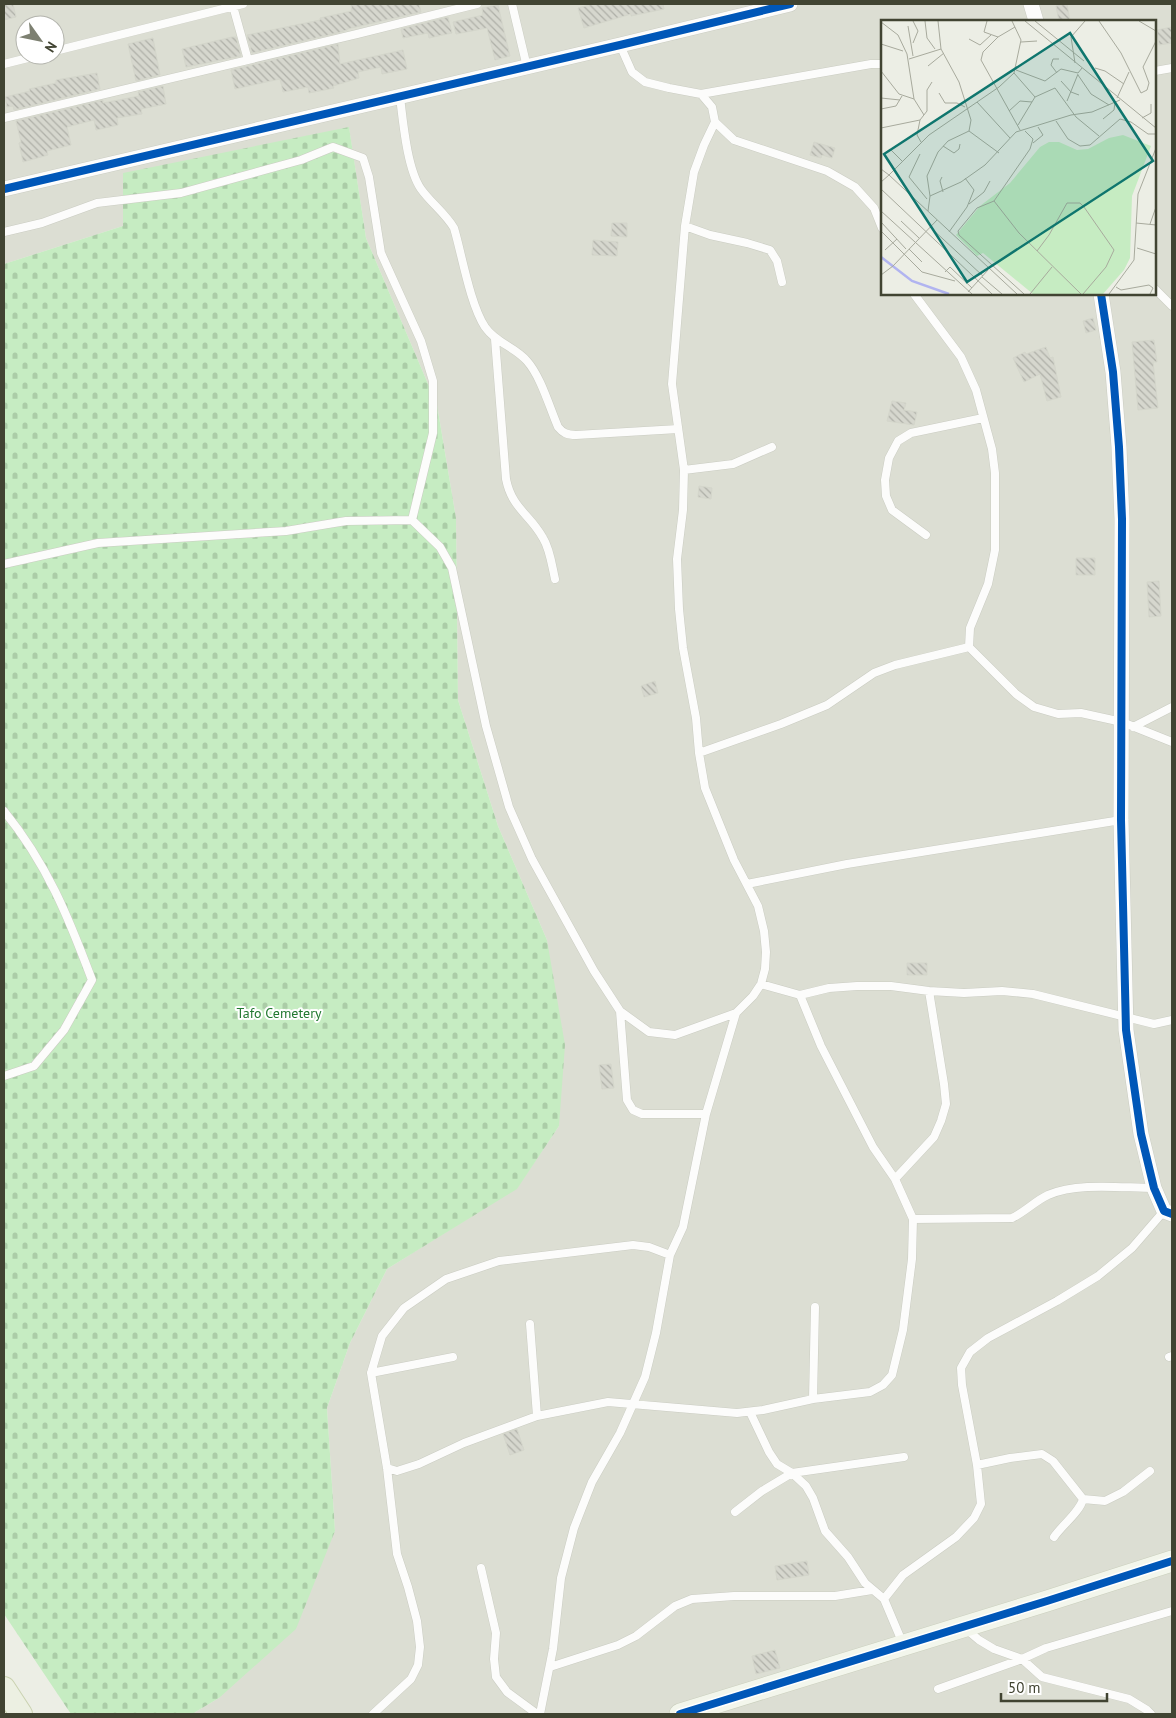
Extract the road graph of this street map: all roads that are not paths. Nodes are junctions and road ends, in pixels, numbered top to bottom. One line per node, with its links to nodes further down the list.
1 (243, 4): 6 (lane)
2 (477, 4): 10 (lane)
3 (512, 4): 12 (lane)
4 (790, 4): 8 (street)
5 (1031, 4): 7 (street)
6 (233, 6): 9 (lane); 10 (lane)
7 (1036, 20)
8 (620, 45): 12 (street); 15 (lane)
9 (65, 48)
10 (248, 60): 17 (lane)
11 (881, 64): 15 (lane)
12 (527, 67): 16 (street)
13 (1172, 68): 14 (lane)
14 (1156, 71)
15 (701, 94): 18 (lane)
16 (400, 97): 19 (street); 28 (lane)
17 (4, 118)
18 (715, 122): 20 (lane); 21 (lane)
19 (4, 188)
20 (685, 226): 23 (lane); 30 (lane)
21 (881, 226)
22 (4, 232): 33 (lane)
23 (782, 282)
24 (1156, 290): 27 (lane)
25 (915, 295): 29 (lane)
26 (1101, 295): 39 (street)
27 (1172, 306)
28 (495, 338): 30 (lane); 36 (lane)
29 (983, 418): 34 (lane); 37 (lane)
30 (678, 429): 32 (lane)
31 (772, 447): 32 (lane)
32 (684, 470): 41 (lane)
33 (412, 520): 35 (lane); 48 (lane)
34 (926, 535)
35 (4, 564)
36 (555, 579)
37 (969, 648): 39 (lane); 41 (lane)
38 (1172, 707): 39 (lane)
39 (1127, 725): 40 (lane); 43 (street)
40 (1172, 742)
41 (699, 753): 44 (lane)
42 (4, 810): 52 (lane)
43 (1121, 820): 44 (lane); 50 (street)
44 (747, 884): 45 (lane)
45 (762, 984): 47 (lane); 49 (lane)
46 (928, 991): 47 (lane); 50 (lane); 54 (lane)
47 (800, 995): 54 (lane)
48 (620, 1011): 49 (lane); 53 (lane)
49 (736, 1013): 53 (lane)
50 (1126, 1017): 51 (lane); 55 (street)
51 (1172, 1020)
52 (4, 1076)
53 (706, 1114): 58 (lane)
54 (895, 1179): 57 (lane)
55 (1154, 1188): 56 (street); 57 (lane)
56 (1168, 1212): 68 (lane)
57 (913, 1219): 63 (lane)
58 (670, 1255): 62 (lane); 64 (lane)
59 (815, 1307): 63 (lane)
60 (530, 1324): 66 (lane)
61 (453, 1357): 62 (lane)
62 (371, 1373): 69 (lane)
63 (813, 1399): 65 (lane)
64 (635, 1404): 65 (lane); 66 (lane); 83 (lane)
65 (750, 1412): 71 (lane)
66 (537, 1416): 69 (lane)
67 (904, 1457): 71 (lane)
68 (977, 1465): 72 (lane); 78 (lane)
69 (387, 1468): 87 (lane)
70 (1150, 1471): 72 (lane)
71 (792, 1473): 73 (lane); 77 (lane)
72 (1083, 1499): 74 (lane)
73 (735, 1512)
74 (1054, 1537)
75 (1172, 1561): 80 (street)
76 (481, 1568): 88 (lane)
77 (872, 1590): 78 (lane); 83 (lane)
78 (884, 1599): 81 (lane)
79 (1172, 1611): 82 (lane)
80 (964, 1627): 81 (street); 82 (lane)
81 (904, 1646): 89 (street)
82 (1022, 1659): 85 (lane); 90 (lane)
83 (550, 1667): 88 (lane)
84 (4, 1688): 86 (main road)
85 (938, 1689)
86 (21, 1714)
87 (373, 1714)
88 (538, 1714)
89 (680, 1714)
90 (1151, 1714)

